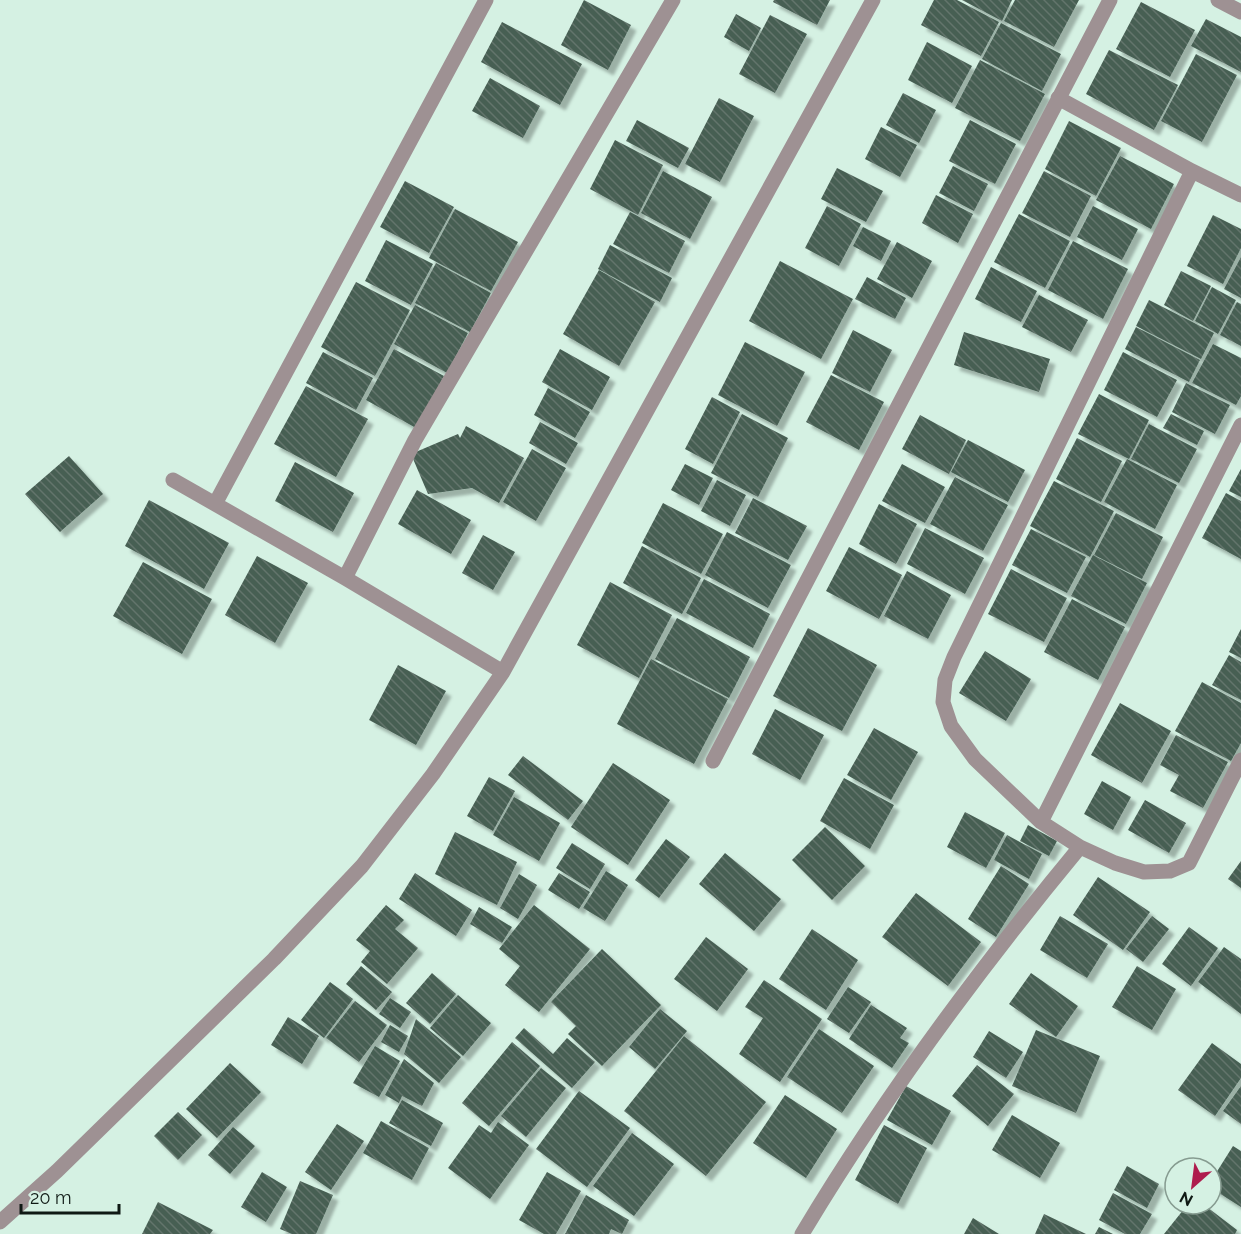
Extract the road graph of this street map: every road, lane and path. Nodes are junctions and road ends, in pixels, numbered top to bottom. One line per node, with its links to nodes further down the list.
1 (486, 0): 12 (street)
2 (673, 0): 13 (street)
3 (873, 0): 14 (street)
4 (1110, 0): 7 (street)
5 (1218, 0): 6 (street)
6 (1241, 12)
7 (1058, 99): 8 (street); 16 (street)
8 (1192, 171): 9 (street); 17 (street)
9 (1241, 195)
10 (1241, 425): 17 (street)
11 (173, 480): 12 (street)
12 (215, 504): 13 (street)
13 (345, 578): 14 (street)
14 (503, 672): 19 (street)
15 (1241, 760): 18 (street)
16 (713, 761)
17 (1041, 822): 18 (street)
18 (1080, 847): 20 (street)
19 (0, 1222)
20 (802, 1234)

